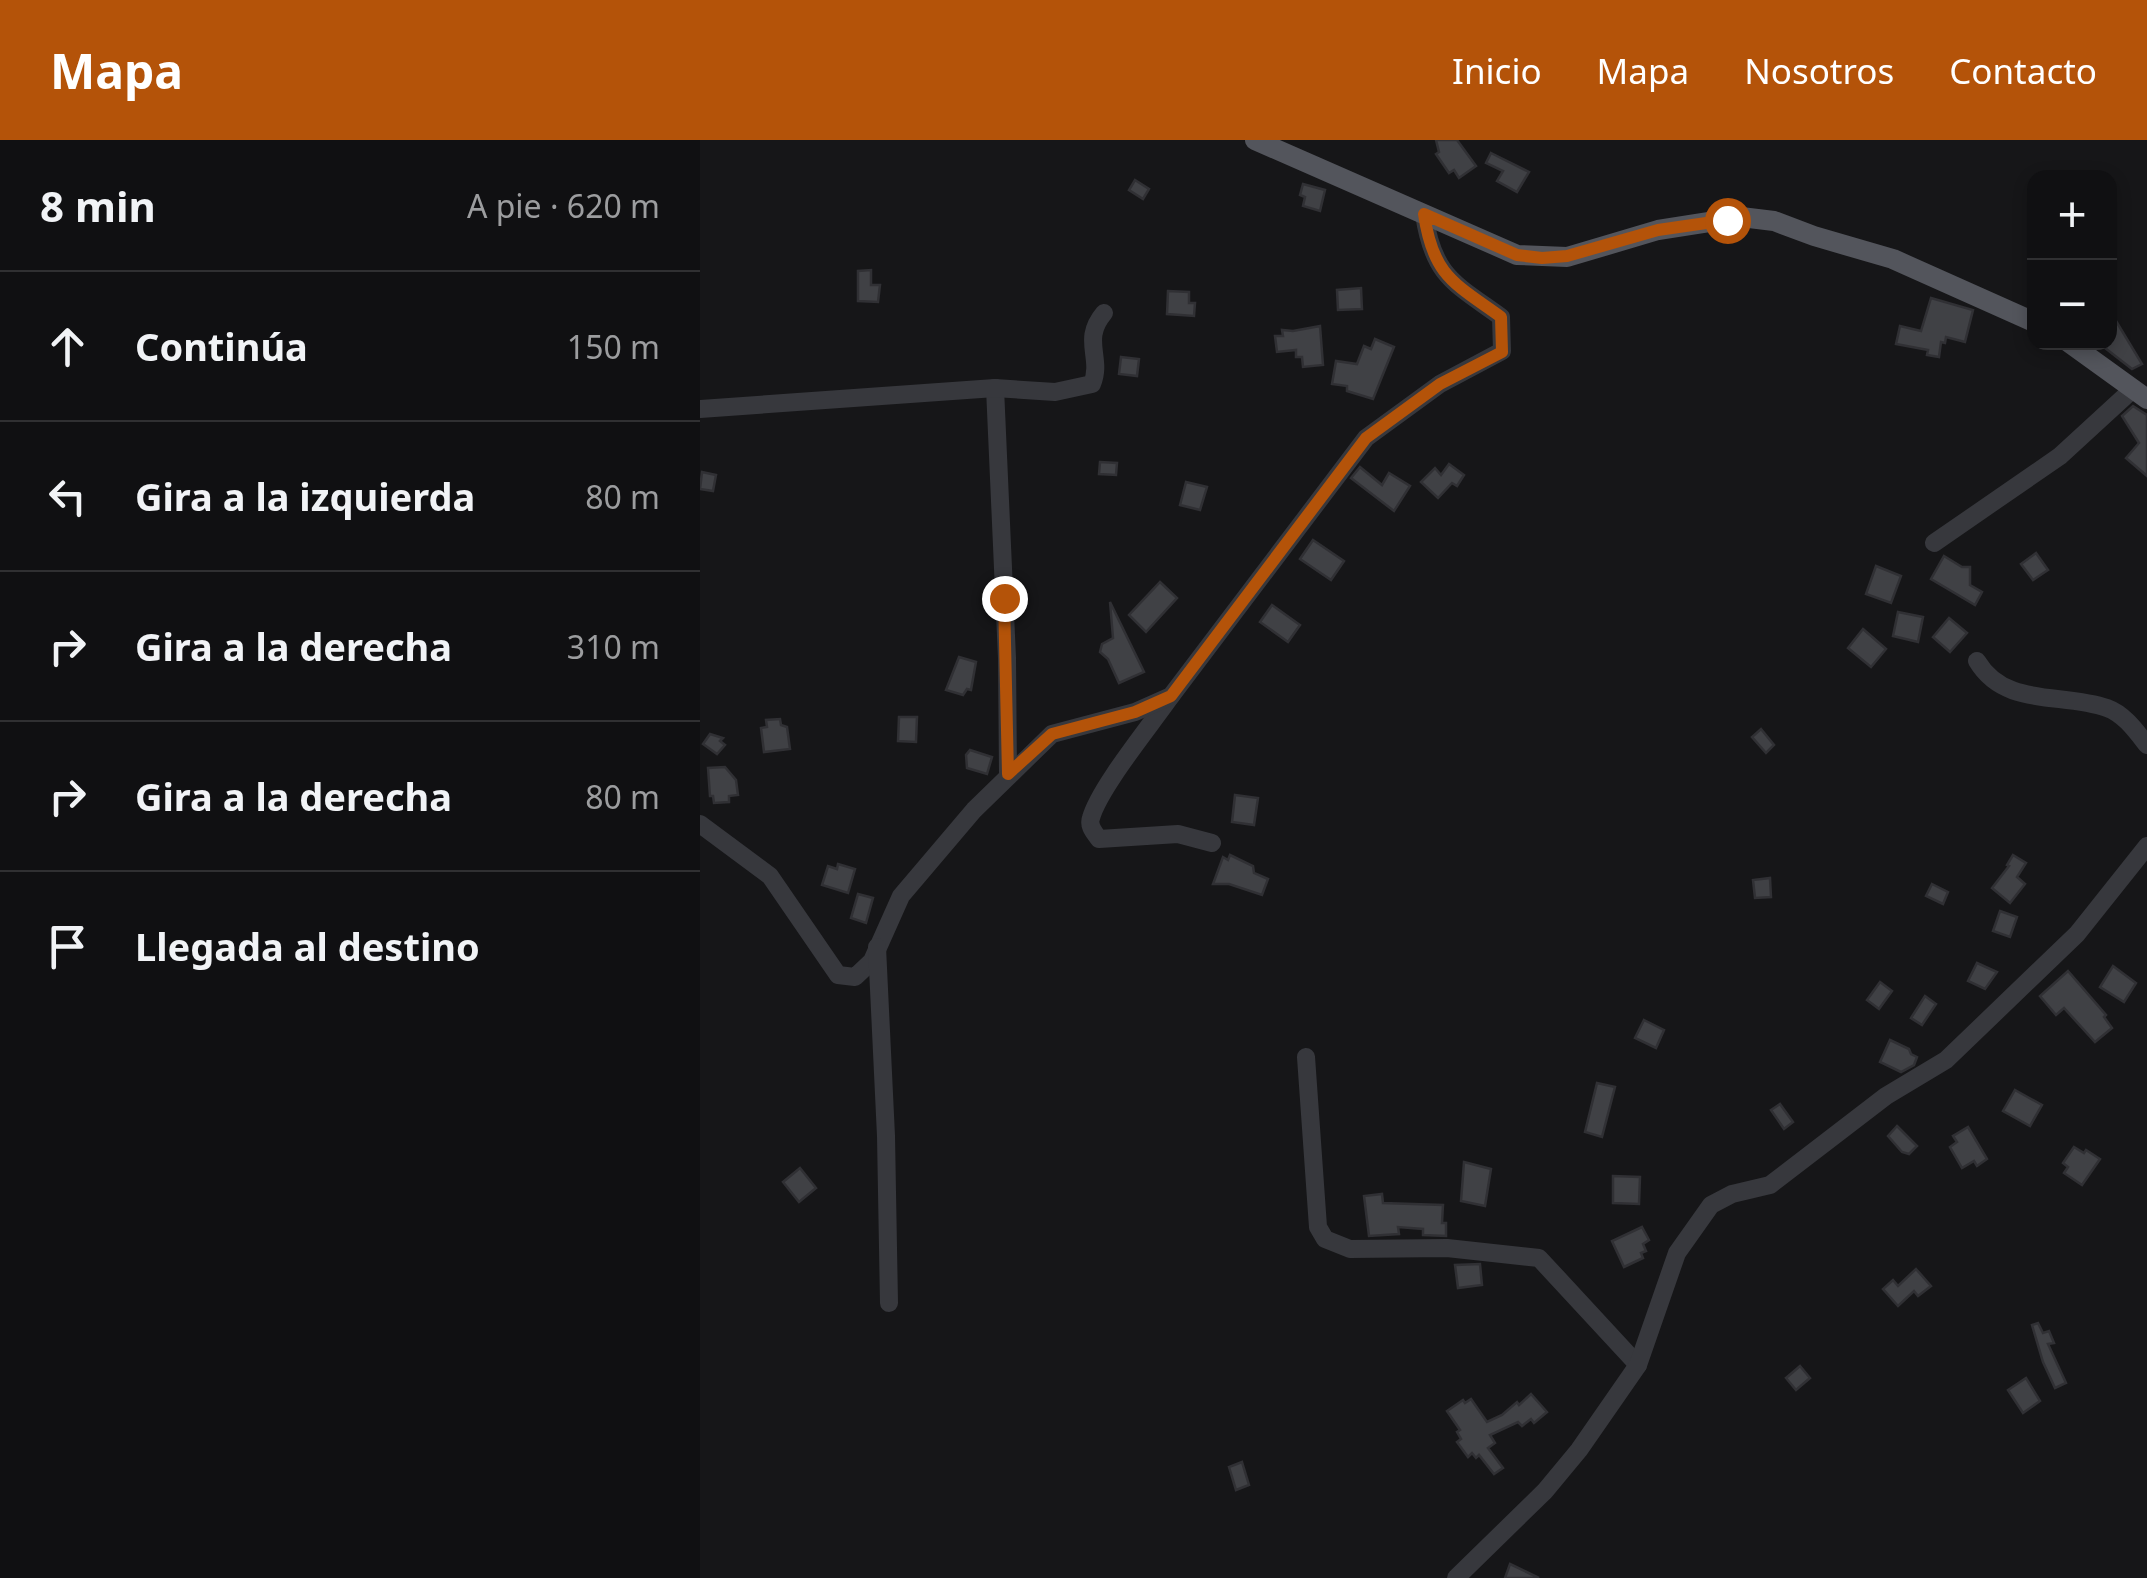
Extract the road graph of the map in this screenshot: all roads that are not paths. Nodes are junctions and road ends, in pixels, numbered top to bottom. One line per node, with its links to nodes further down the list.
1 (1256, 140): 2 (main road)
2 (1424, 214): 4 (main road); 11 (street)
3 (1104, 313): 6 (street)
4 (2027, 319)
5 (2079, 350): 7 (main road)
6 (995, 388): 8 (street); 13 (street)
7 (2140, 394): 9 (street)
8 (700, 409)
9 (1934, 543)
10 (1978, 661): 12 (street)
11 (1171, 696): 13 (street); 15 (street)
12 (2147, 745)
13 (1008, 774): 17 (street)
14 (700, 824): 17 (street)
15 (1212, 843)
16 (2147, 846): 20 (street)
17 (876, 947): 19 (street)
18 (1306, 1057): 20 (street)
19 (889, 1303)
20 (1638, 1365): 21 (street)
21 (1456, 1578)

